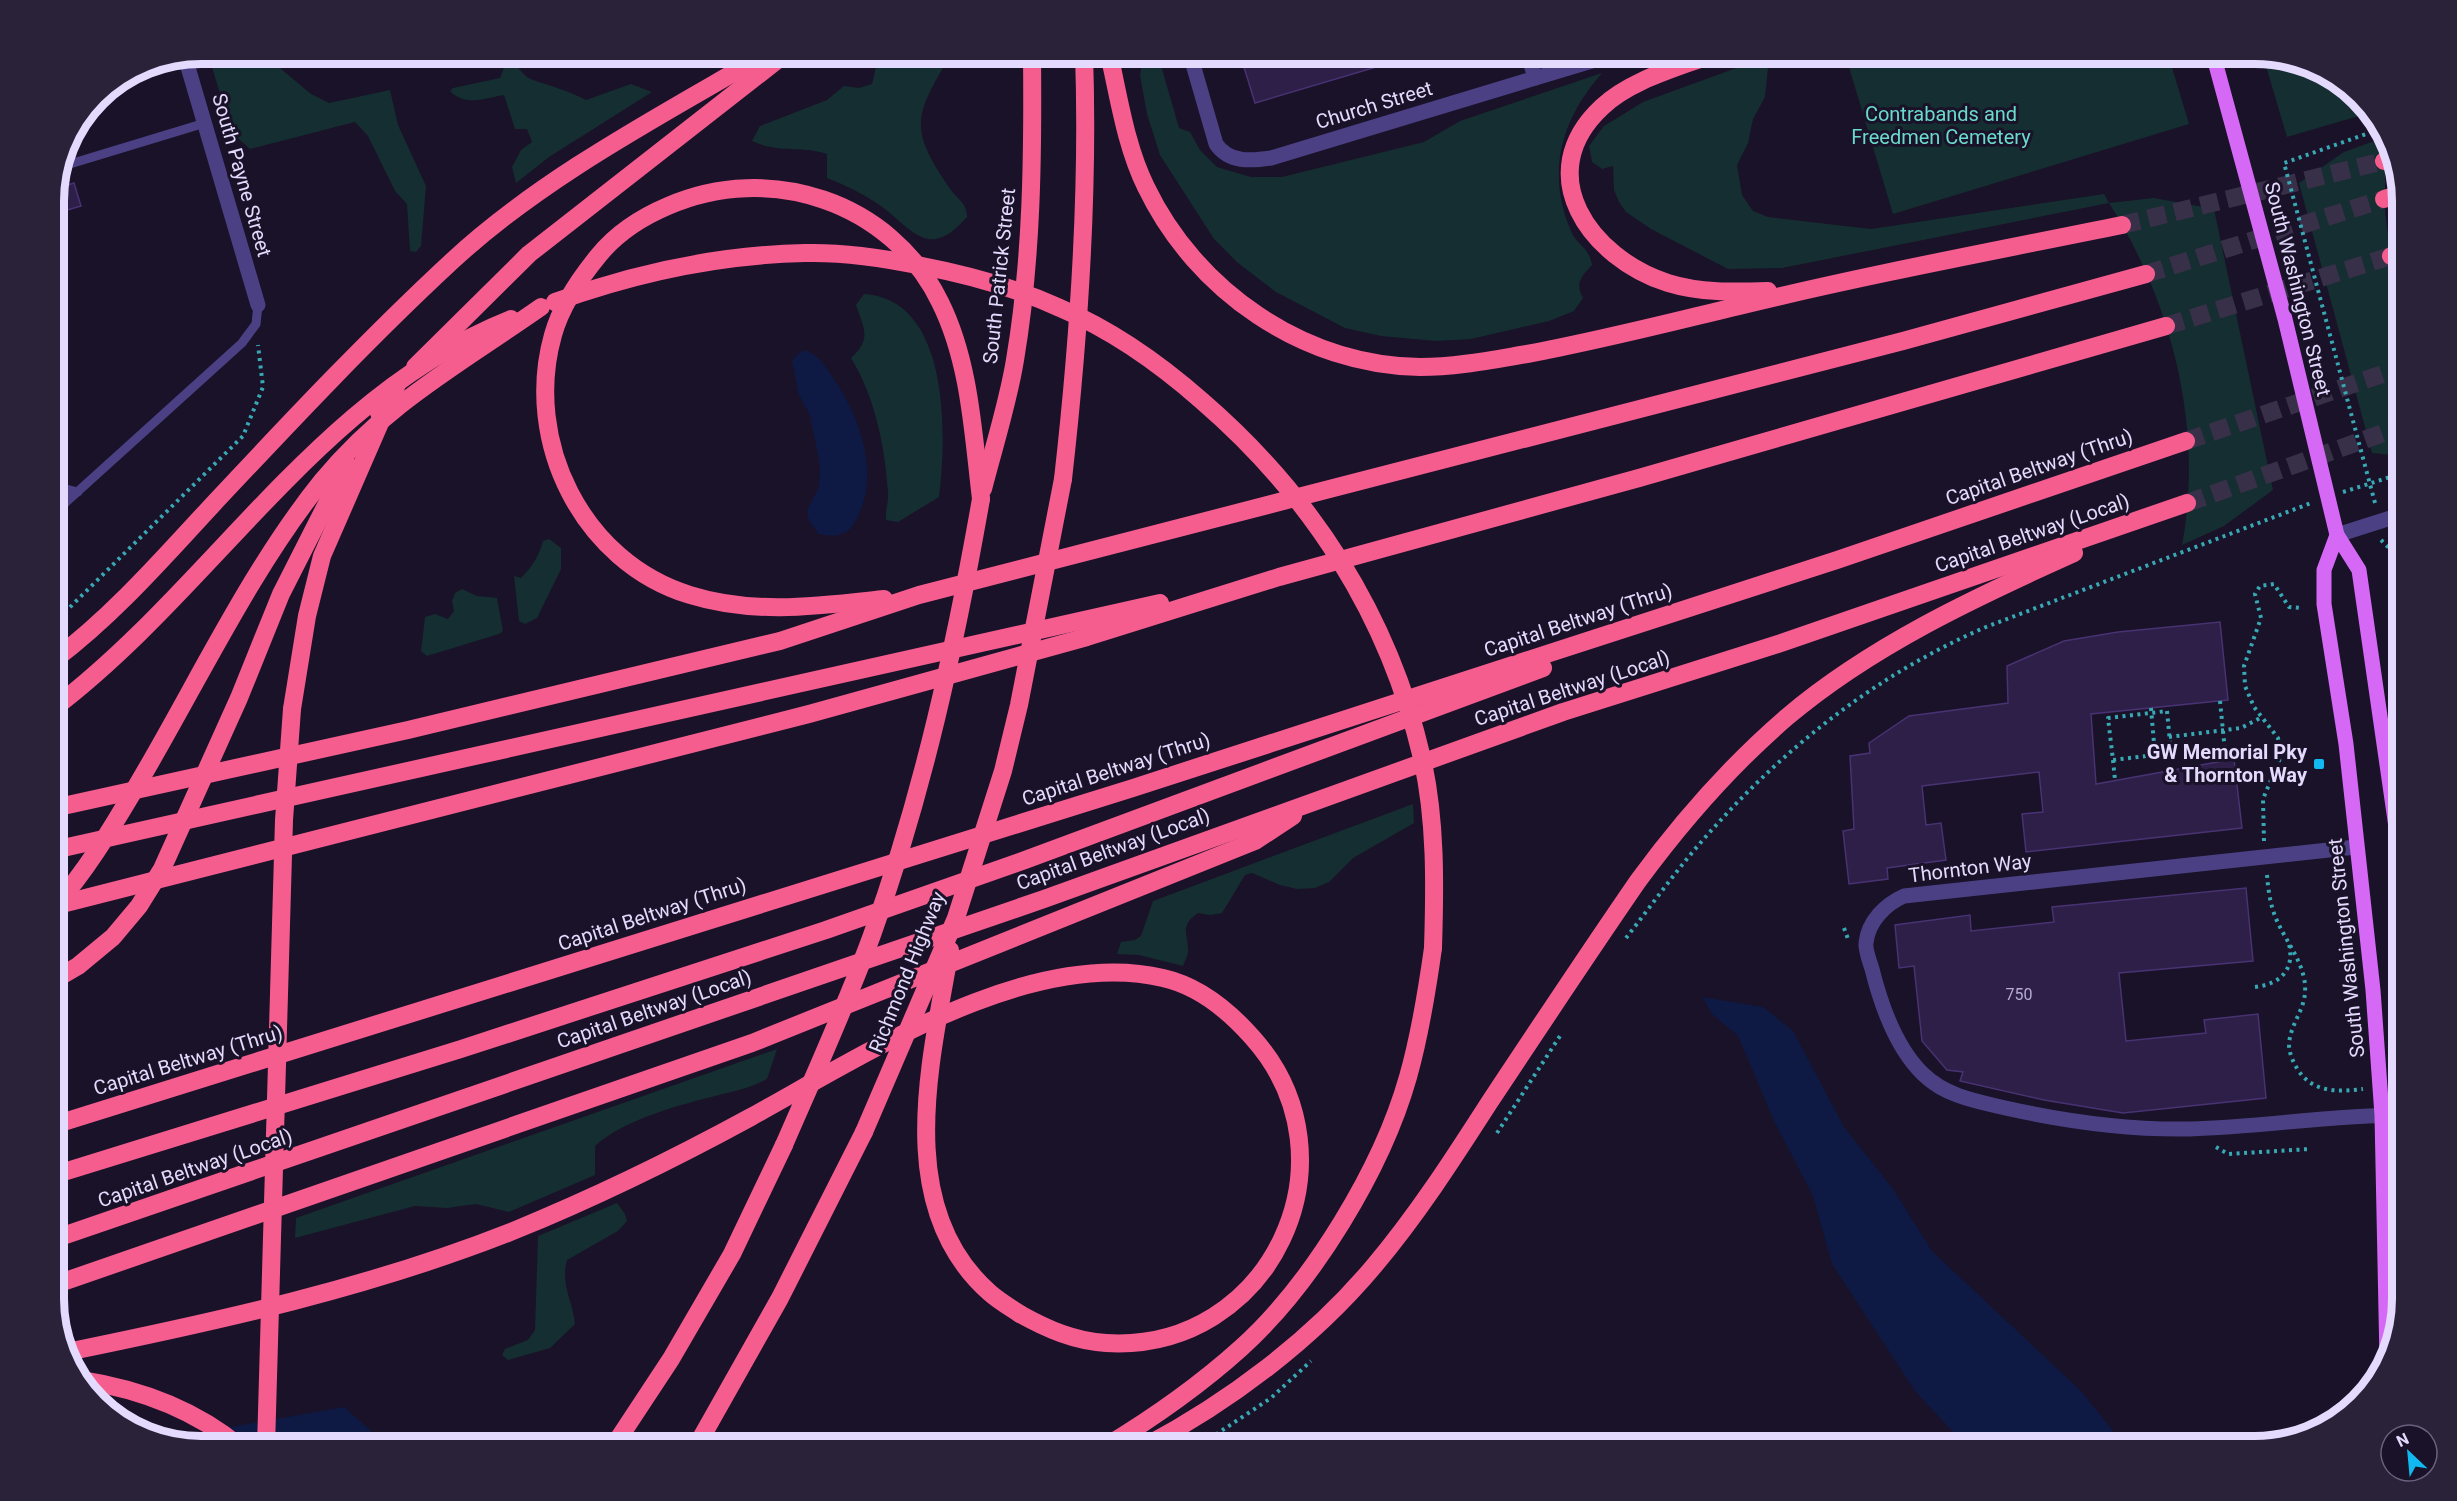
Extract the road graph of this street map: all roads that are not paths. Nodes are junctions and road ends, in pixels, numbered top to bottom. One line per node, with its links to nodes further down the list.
1 (1531, 64): 12 (street)
2 (1581, 64): 12 (street, Church Street)
3 (1688, 64): 19 (highway)
4 (2216, 64): 30 (main road, South Washington Street)
5 (748, 65): 34 (highway)
6 (771, 65): 23 (highway, bridge)
7 (1032, 65): 27 (highway, South Patrick Street)
8 (1084, 65): 43 (highway, Richmond Highway, bridge)
9 (1111, 65): 19 (highway)
10 (1192, 65): 12 (street, Church Street)
11 (187, 66): 13 (street, South Payne Street)
12 (1535, 78)
13 (204, 123): 14 (lane); 20 (street, South Payne Street)
14 (70, 164)
15 (2392, 196): 16 (highway)
16 (2384, 199)
17 (2122, 225): 19 (highway)
18 (2146, 274): 33 (highway)
19 (1809, 289)
20 (258, 305): 26 (lane)
21 (541, 307): 35 (highway, bridge); 41 (highway, bridge); 64 (highway, bridge)
22 (2166, 326): 32 (highway)
23 (396, 387): 44 (highway, bridge); 61 (highway, bridge)
24 (2186, 441): 31 (highway, Capital Beltway (Thru))
25 (65, 489): 26 (lane)
26 (78, 492): 28 (lane)
27 (981, 499): 33 (highway); 62 (highway, bridge)
28 (65, 503)
29 (2392, 518): 30 (street)
30 (2337, 535): 37 (main road, South Washington Street); 39 (main road, South Washington Street)
31 (1837, 560): 51 (highway, Capital Beltway (Thru)); 52 (highway)
32 (1279, 577): 40 (highway); 42 (highway)
33 (919, 595): 38 (highway)
34 (65, 650)
35 (65, 700)
36 (1317, 800): 55 (highway, Capital Beltway (Local)); 56 (highway); 65 (highway, Capital Beltway (Local))
37 (2392, 800)
38 (65, 806)
39 (2356, 847): 49 (main road, South Washington Street); 49 (street, Thornton Way)
40 (65, 848)
41 (65, 892)
42 (65, 903)
43 (956, 918): 48 (highway, bridge); 63 (highway, Richmond Highway, bridge)
44 (65, 974)
45 (938, 1020): 58 (highway, bridge)
46 (938, 1020): 47 (highway, bridge)
47 (938, 1020)
48 (938, 1020)
49 (2382, 1115): 50 (street, Thornton Way); 57 (main road, South Washington Street)
50 (2392, 1115)
51 (65, 1122)
52 (111, 1159): 53 (highway); 54 (highway)
53 (65, 1172)
54 (65, 1176)
55 (65, 1235)
56 (65, 1281)
57 (2386, 1342)
58 (75, 1351)
59 (93, 1382): 60 (highway)
60 (227, 1436)
61 (266, 1436)
62 (620, 1436)
63 (702, 1436)
64 (1122, 1436)
65 (1164, 1436)

